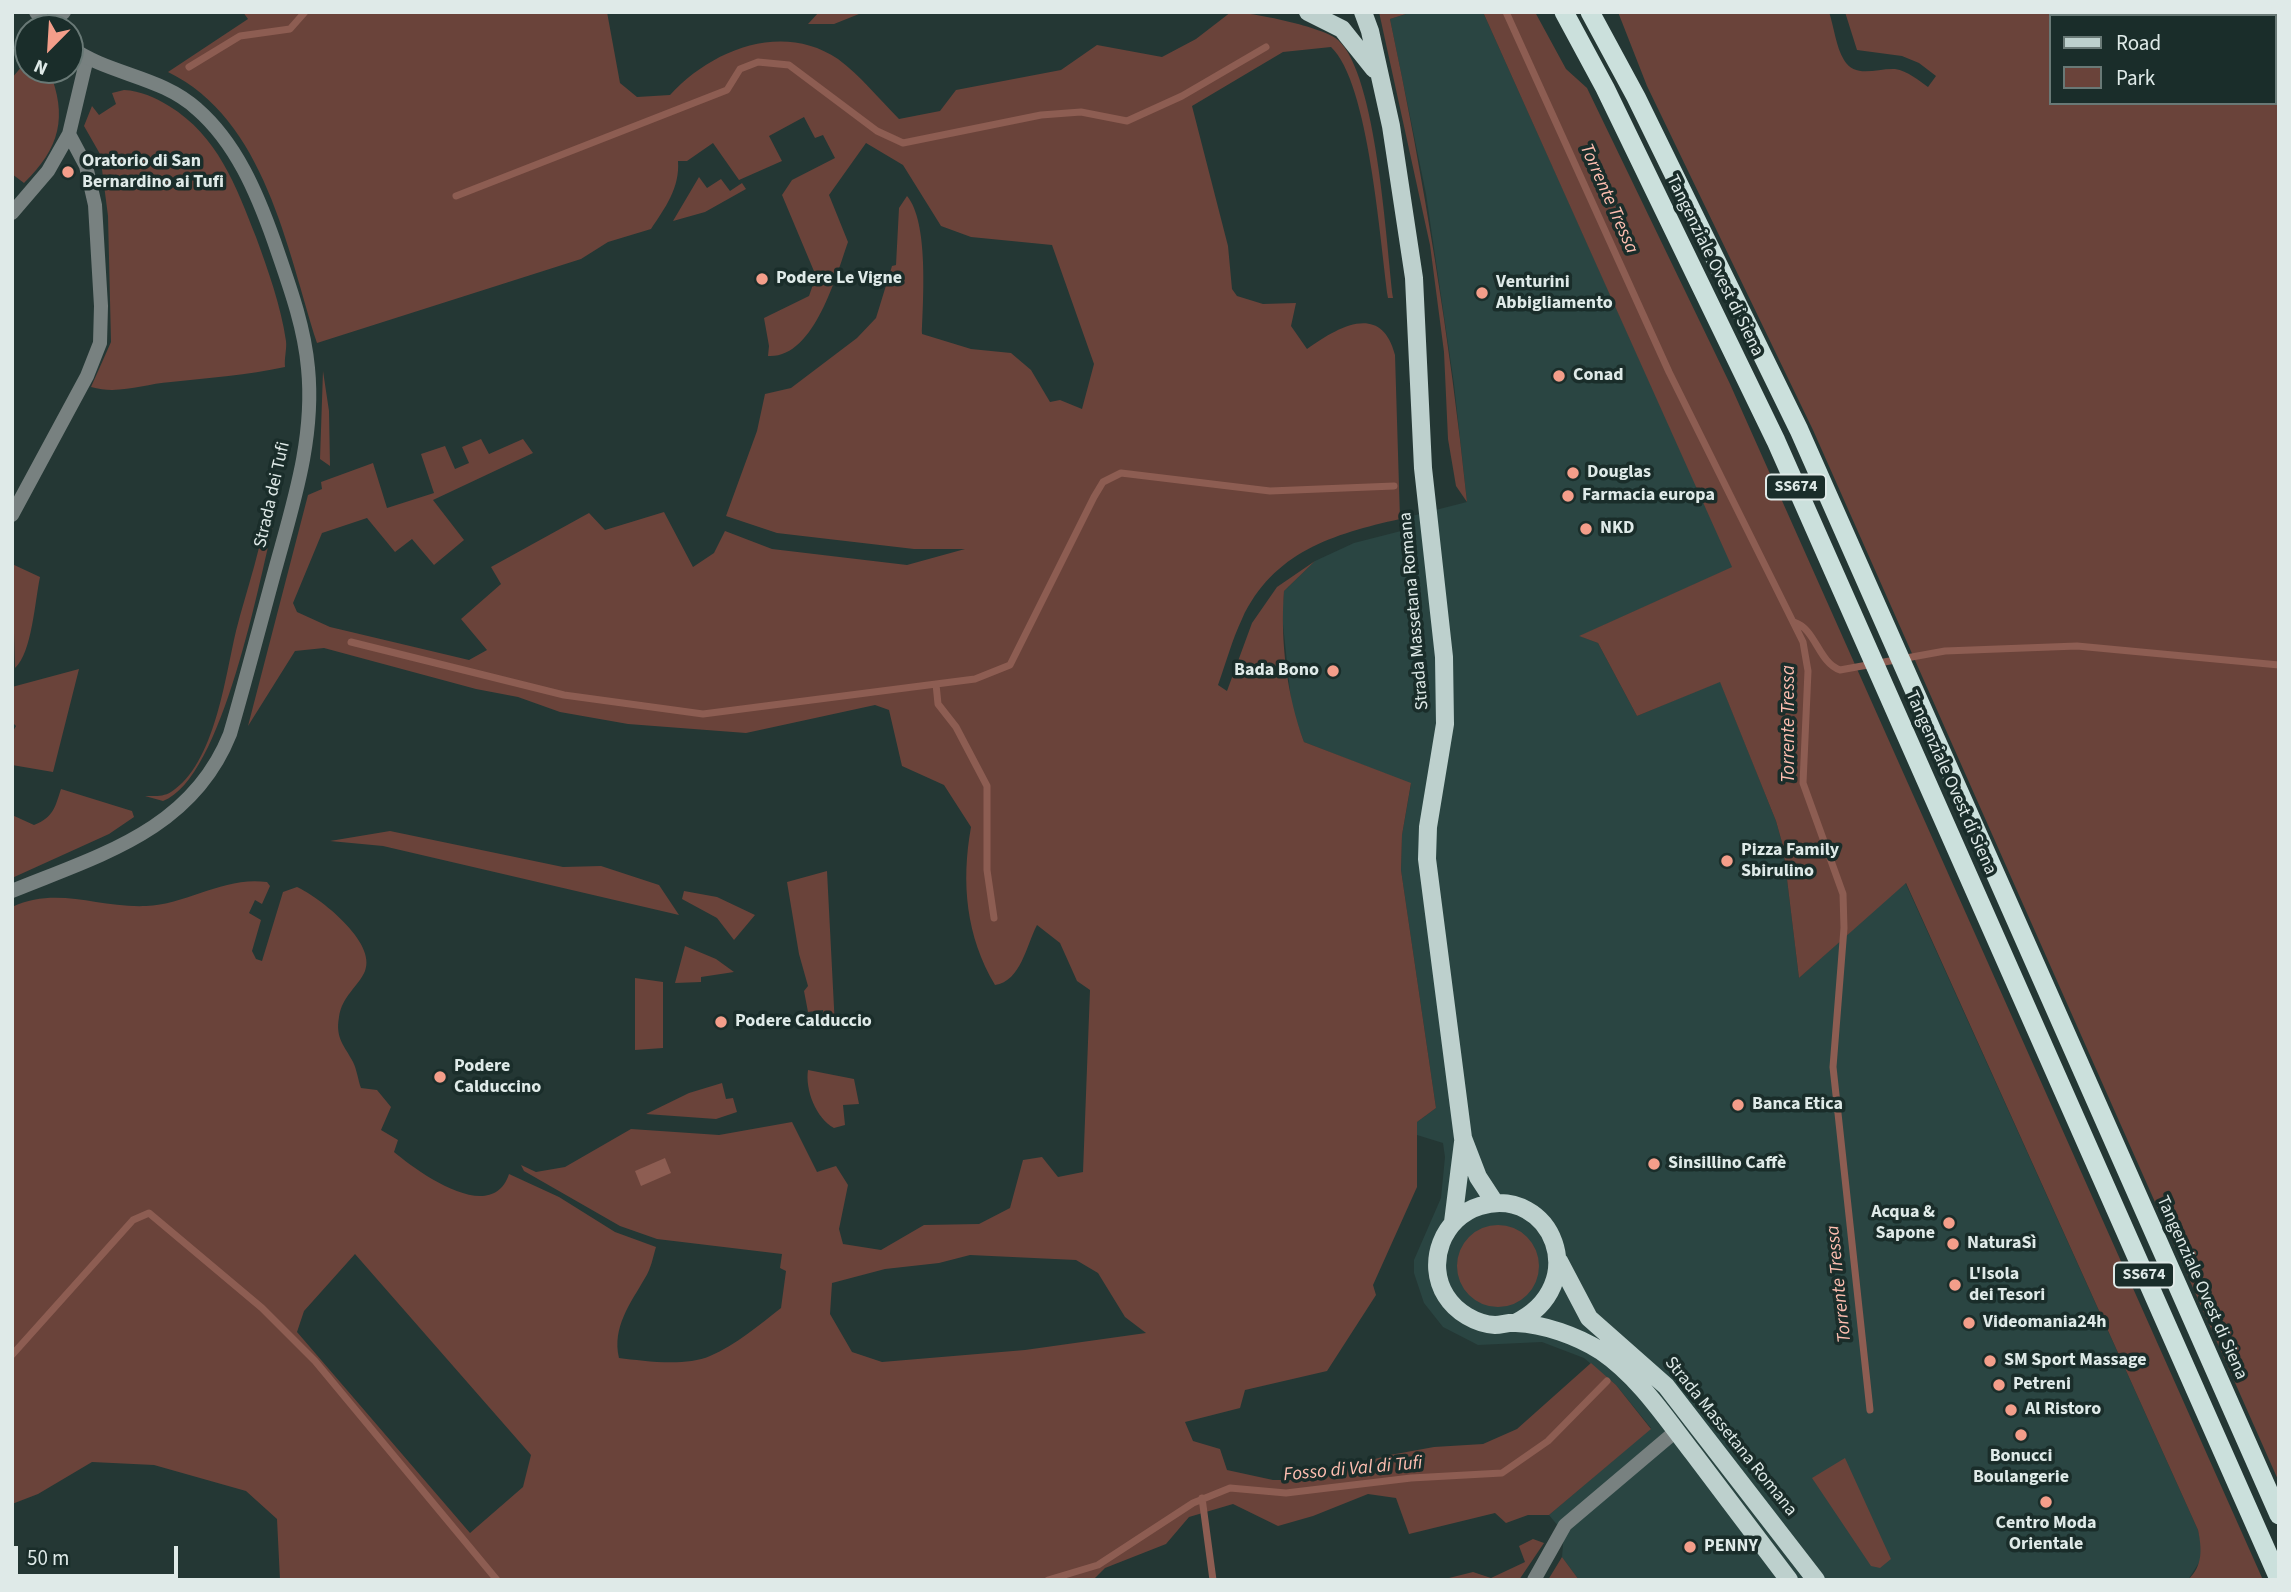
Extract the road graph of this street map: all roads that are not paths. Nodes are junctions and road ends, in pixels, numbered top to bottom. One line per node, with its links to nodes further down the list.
1 (1308, 12): 9 (main road, Strada Massetana Romana)
2 (1363, 12): 9 (main road, Strada Massetana Romana)
3 (1556, 12): 10 (highway)
4 (1564, 12): 10 (highway, Tangenziale Ovest di Siena / SS674)
5 (1590, 12): 11 (highway, Tangenziale Ovest di Siena / SS674)
6 (1605, 12): 11 (highway)
7 (84, 56): 8 (street, Strada dei Tufi)
8 (87, 58): 12 (street); 15 (street, Strada dei Tufi)
9 (1381, 80): 16 (main road, Strada Massetana Romana)
10 (1605, 88): 23 (highway, Tangenziale Ovest di Siena / SS674)
11 (1636, 97): 22 (highway, Tangenziale Ovest di Siena / SS674)
12 (69, 134): 13 (street); 14 (street)
13 (12, 213)
14 (12, 515)
15 (12, 891)
16 (1463, 1138): 17 (main road, Strada Massetana Romana); 18 (main road, Strada Massetana Romana)
17 (1495, 1203): 18 (main road); 19 (main road, Strada Massetana Romana)
18 (1453, 1222): 20 (main road, Strada Massetana Romana)
19 (1559, 1260): 20 (main road); 26 (main road, Strada Massetana Romana)
20 (1515, 1322): 21 (main road, Strada Massetana Romana)
21 (1676, 1431): 24 (street); 25 (main road, Strada Massetana Romana)
22 (2279, 1515)
23 (2279, 1578)
24 (1534, 1580)
25 (1789, 1580)
26 (1816, 1580)

